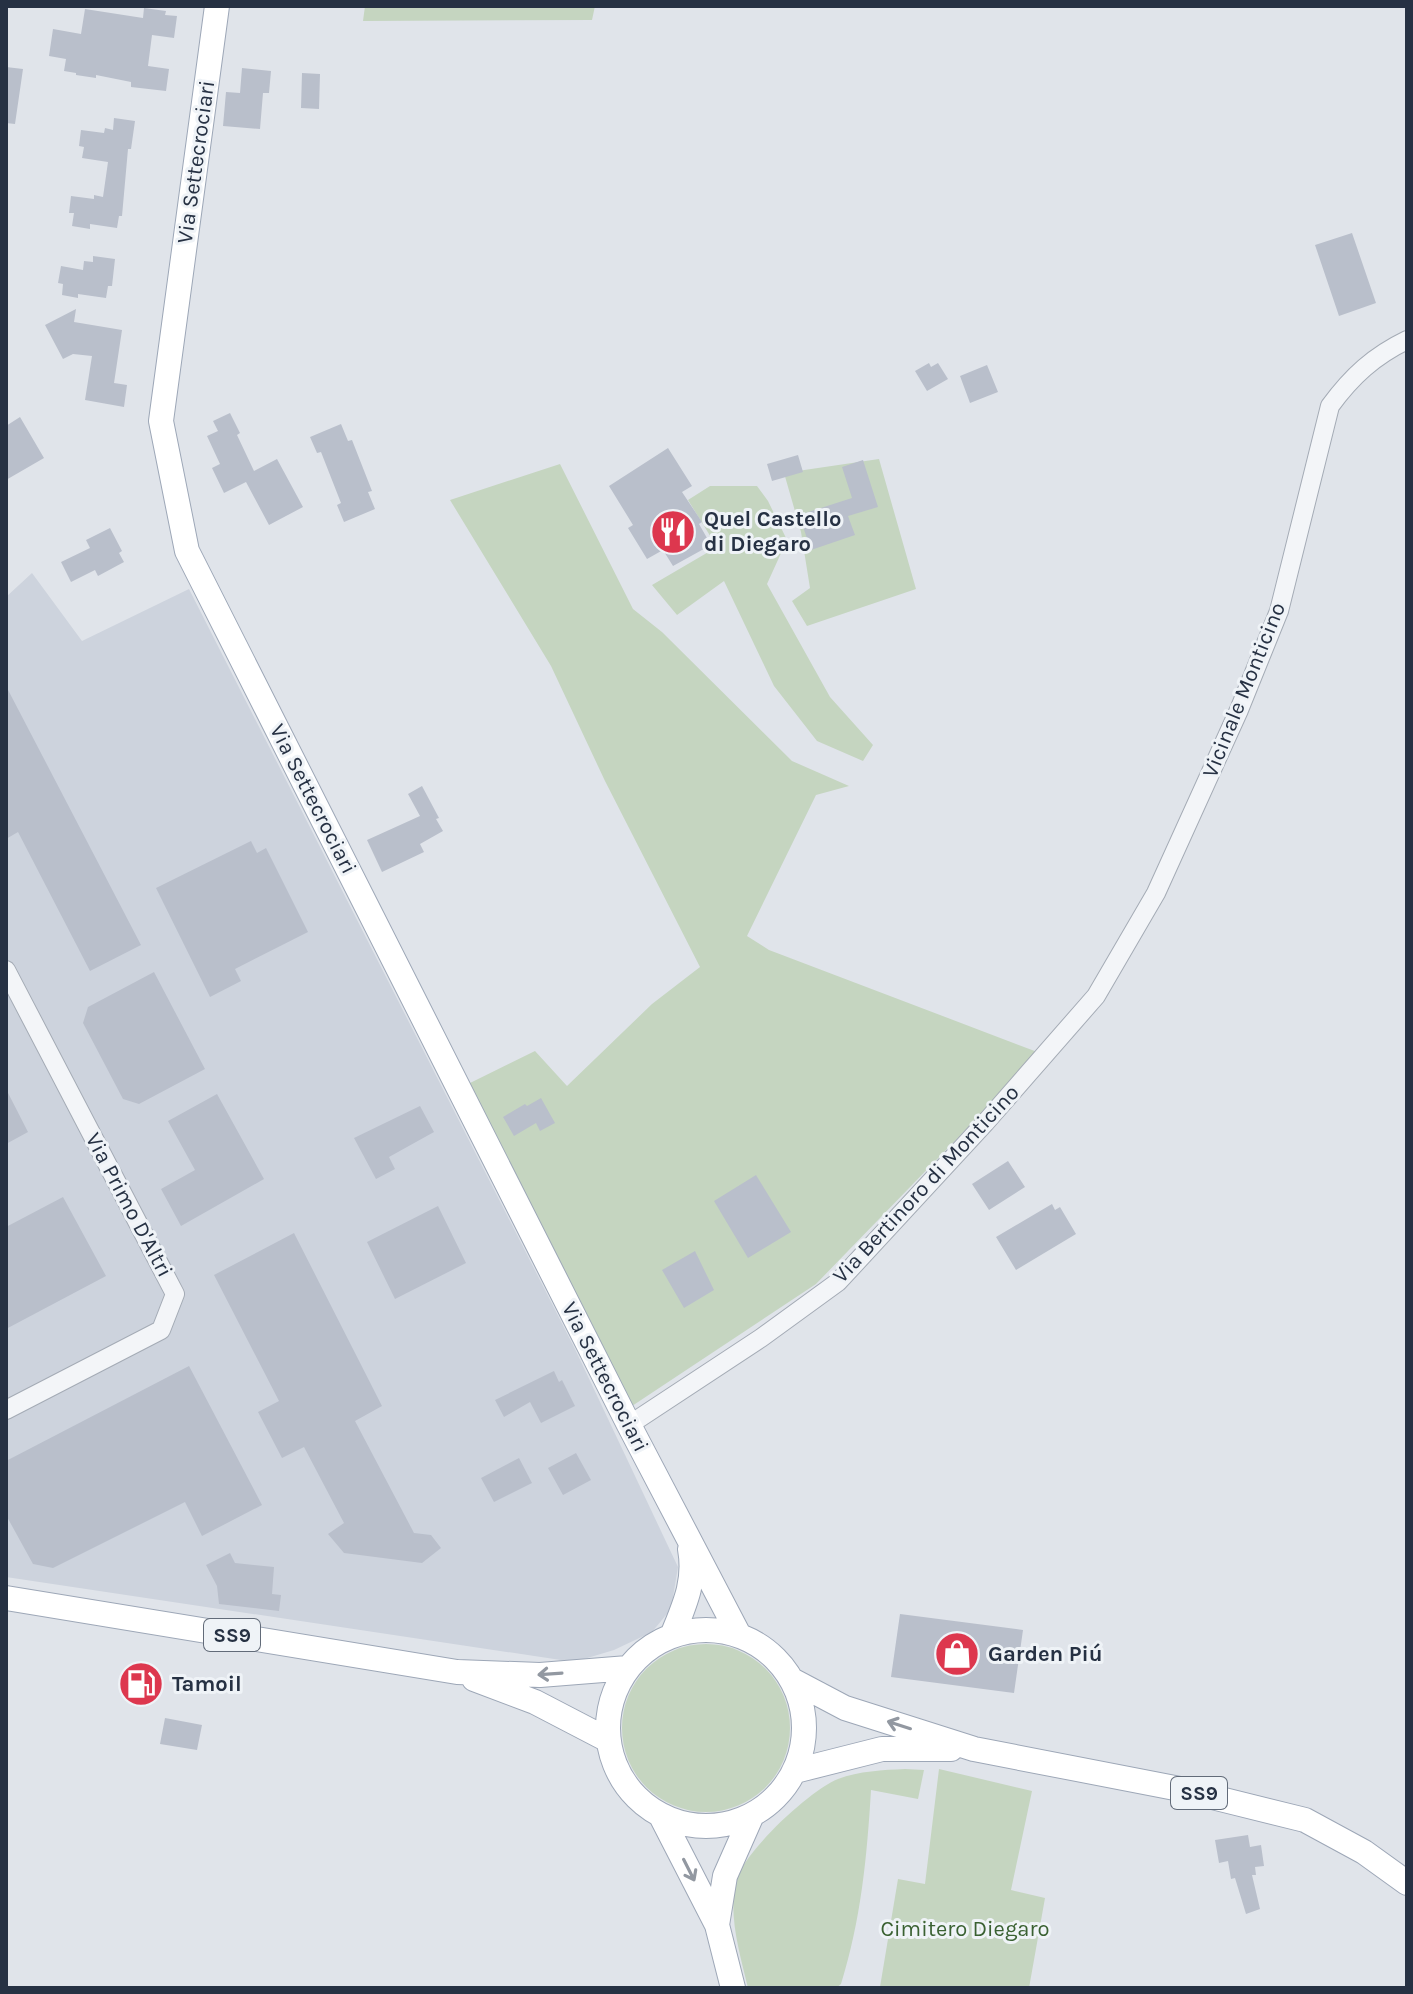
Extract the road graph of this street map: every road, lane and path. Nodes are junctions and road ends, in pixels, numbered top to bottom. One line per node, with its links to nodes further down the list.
1 (217, 6): 6 (main road, Via Settecrociari)
2 (1407, 340): 4 (street, Vicinale Monticino)
3 (6, 970): 5 (street, Via Primo D'Altri)
4 (1057, 1041): 6 (street, Via Bertinoro di Monticino)
5 (6, 1410)
6 (629, 1425): 7 (main road, Via Settecrociari)
7 (689, 1538): 9 (main road, Via Settecrociari); 10 (main road, Via Settecrociari)
8 (6, 1598): 12 (main road, SS9)
9 (739, 1635): 10 (main road); 13 (main road)
10 (672, 1636): 11 (main road)
11 (628, 1668): 12 (main road, one-way to 12); 14 (main road)
12 (457, 1672): 14 (main road)
13 (792, 1680): 15 (main road, one-way to 13); 16 (main road)
14 (608, 1740): 18 (main road)
15 (974, 1749): 16 (main road); 19 (main road, SS9)
16 (795, 1771): 17 (main road)
17 (752, 1815): 18 (main road); 20 (main road)
18 (661, 1816): 20 (main road, one-way to 20)
19 (1407, 1883)
20 (717, 1925): 21 (main road)
21 (733, 1988)

